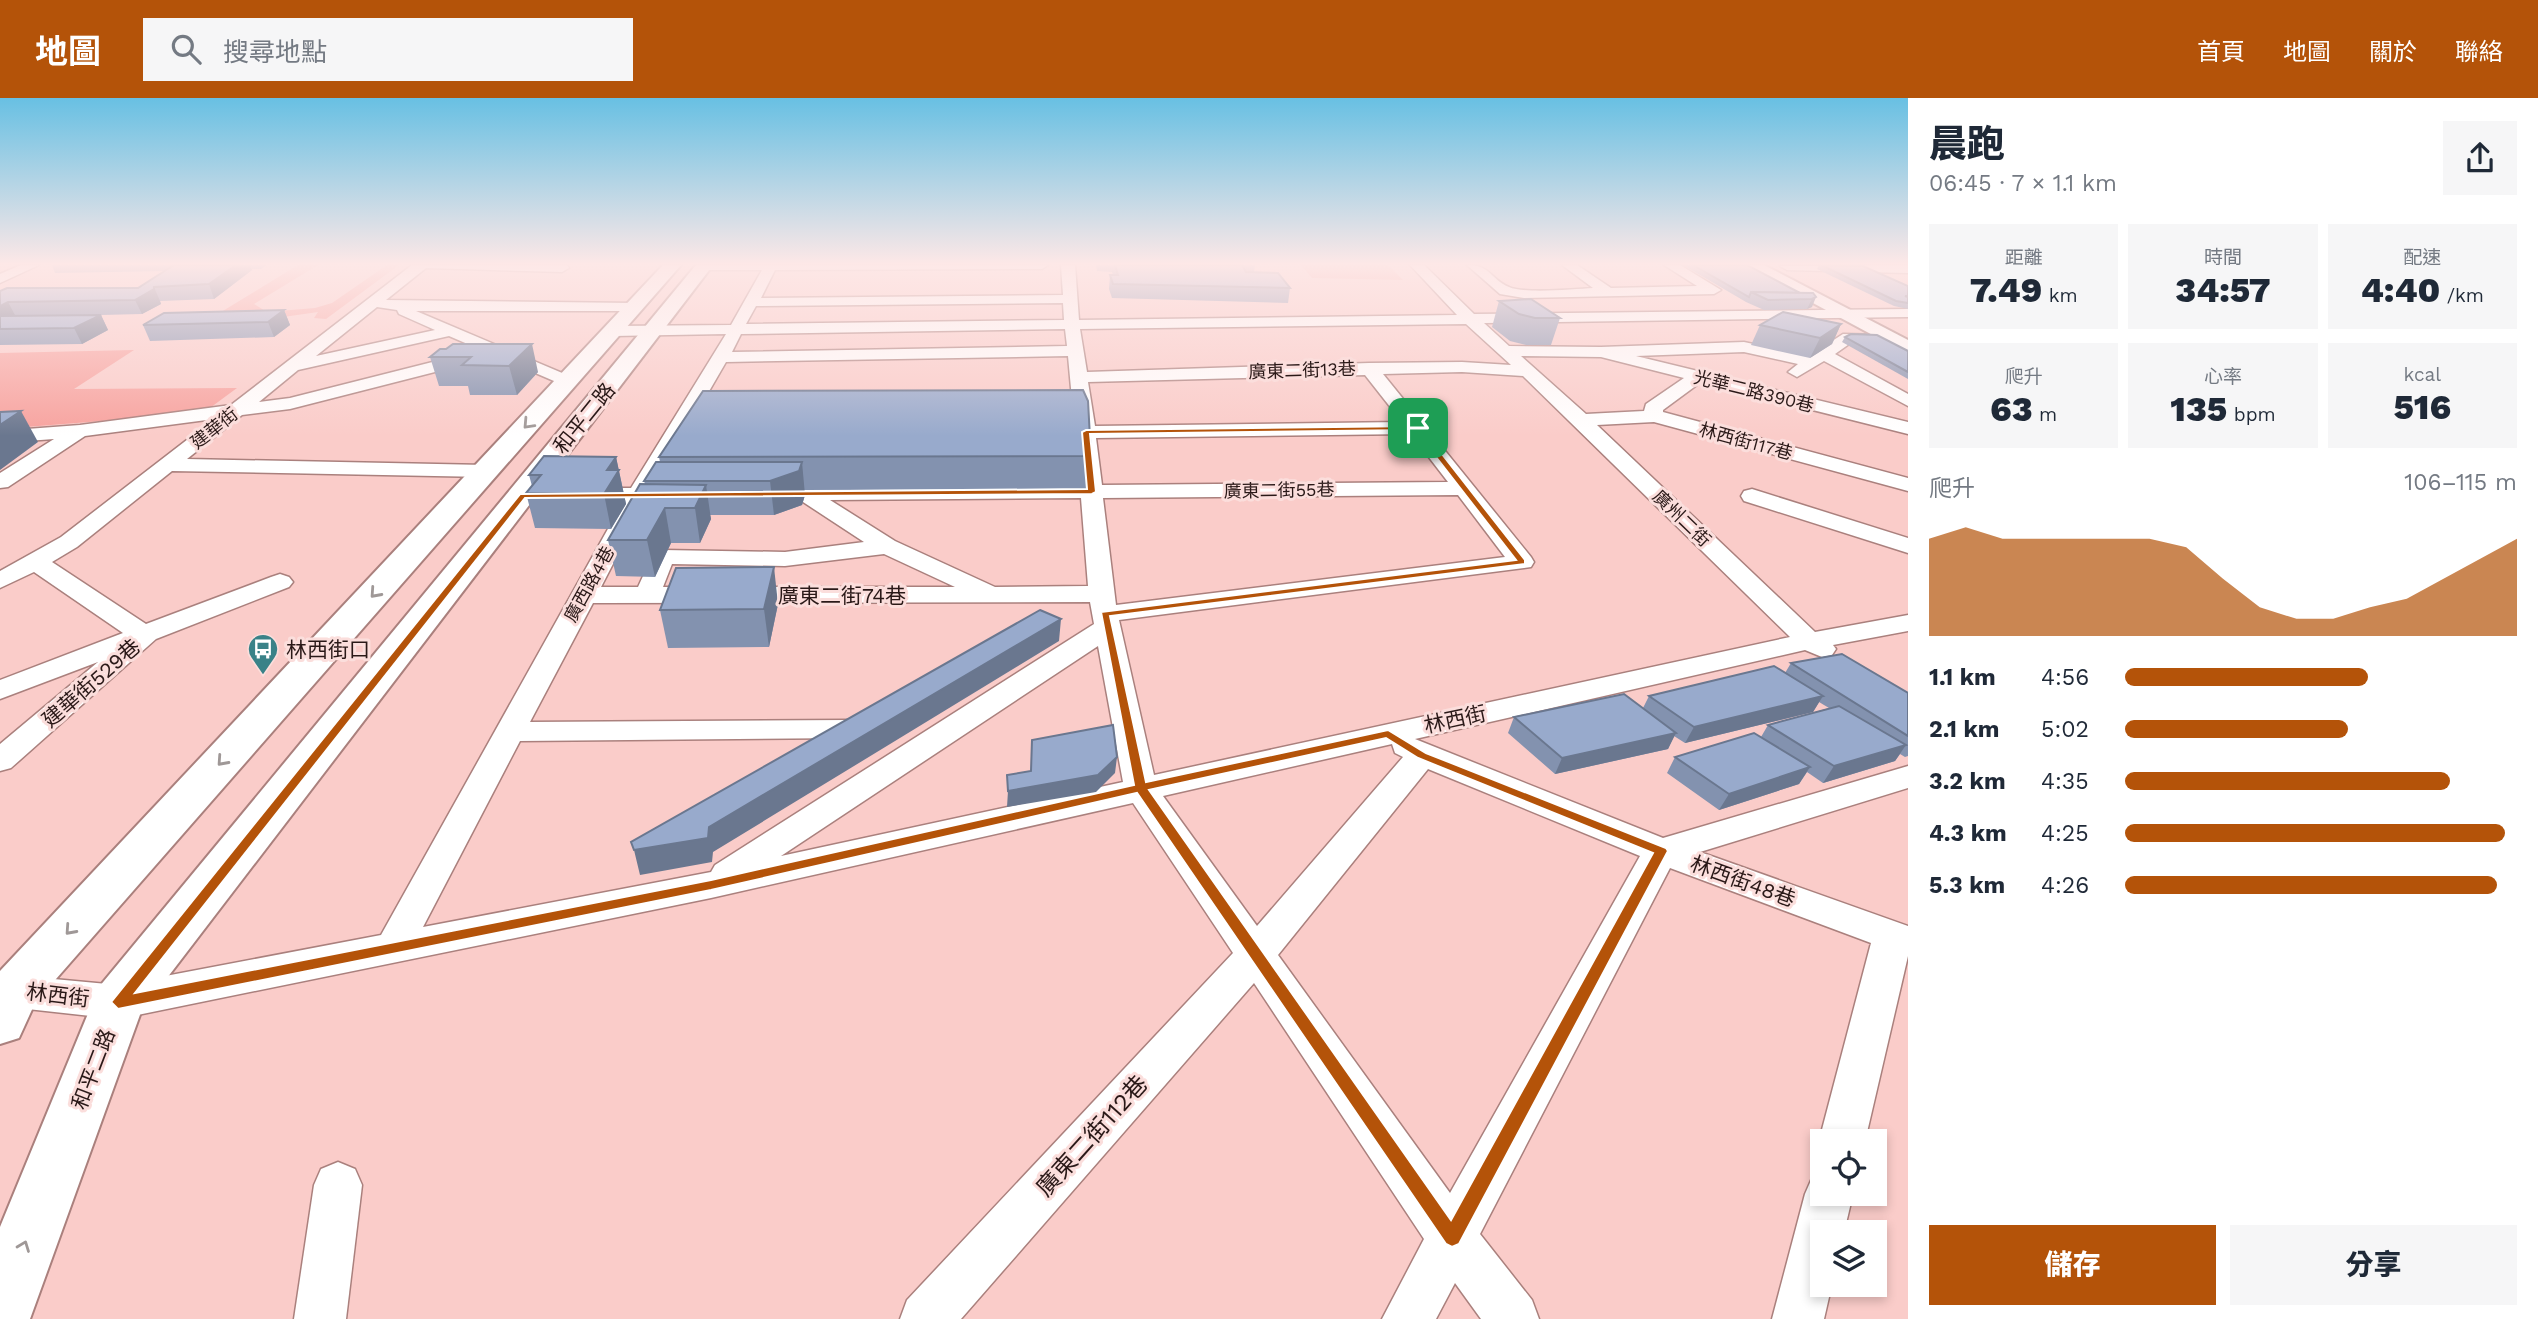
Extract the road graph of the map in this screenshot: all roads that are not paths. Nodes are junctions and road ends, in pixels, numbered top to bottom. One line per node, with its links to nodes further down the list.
1 (357, 322): 21 (street, 建華街)
2 (429, 322): 12 (street)
3 (624, 322): 10 (street)
4 (741, 322): 11 (street, 廣西路4巷)
5 (931, 322): 13 (street)
6 (1073, 322): 13 (street)
7 (1408, 322): 13 (street)
8 (1473, 322): 17 (street, 廣州二街)
9 (1856, 322): 14 (street)
10 (634, 323): 11 (street); 25 (street, 和平二路); 48 (street, 和平二路)
11 (737, 329): 13 (street); 19 (street, 廣西路4巷)
12 (451, 331): 16 (street); 21 (street)
13 (1074, 338): 19 (street); 22 (street, 廣東二街13巷); 32 (street)
14 (1887, 338): 15 (street); 20 (street)
15 (1908, 348)
16 (496, 351): 25 (street); 27 (street)
17 (1505, 351): 18 (street); 23 (street, 廣州二街)
18 (1601, 352): 20 (street); 24 (street, 光華二路390巷)
19 (721, 357): 29 (street, 廣西路4巷)
20 (1818, 358): 26 (street); 28 (street)
21 (288, 368): 27 (street, 建華街)
22 (1369, 368): 23 (street, 廣東二街13巷); 34 (street)
23 (1525, 370): 33 (street, 廣州二街)
24 (1697, 377): 28 (street, 光華二路390巷); 31 (street)
25 (568, 382): 39 (street, 和平二路, one-way to 39)
26 (1908, 401)
27 (235, 412): 36 (street); 38 (street, 建華街)
28 (1845, 413): 35 (street, 光華二路390巷)
29 (685, 416): 30 (street); 47 (street, 廣西路4巷)
30 (712, 416)
31 (1655, 416): 33 (street, 林西街117巷); 41 (street, 林西街117巷)
32 (1080, 419): 34 (street); 43 (street)
33 (1581, 420): 61 (street, 廣州二街)
34 (1418, 428): 42 (street)
35 (1908, 428)
36 (80, 431): 37 (street); 40 (street)
37 (0, 437)
38 (168, 465): 39 (street); 52 (street, 建華街)
39 (486, 471): 76 (street, 和平二路, one-way to 76)
40 (0, 482)
41 (1908, 485)
42 (1466, 488): 43 (street, 廣東二街55巷); 58 (street, 廣東二街74巷)
43 (1092, 492): 44 (street, 廣東二街55巷); 58 (street)
44 (803, 493): 46 (street, 廣東二街55巷); 50 (street)
45 (693, 494): 47 (street)
46 (748, 494)
47 (638, 495): 48 (street); 56 (street, 廣西路4巷)
48 (544, 496): 77 (street, 和平二路)
49 (1752, 496): 51 (street)
50 (887, 546): 55 (street); 57 (street)
51 (1908, 546)
52 (36, 562): 53 (street, 建華街); 60 (street, 建華街529巷)
53 (0, 581)
54 (280, 582): 60 (street)
55 (648, 594): 56 (street, 廣東二街74巷); 57 (street, 廣東二街74巷)
56 (583, 595): 65 (street, 廣西路4巷)
57 (995, 595): 58 (street, 廣東二街74巷)
58 (1104, 612): 70 (street); 72 (street)
59 (1908, 623): 61 (street, 林西街)
60 (145, 636): 63 (street); 68 (street, 建華街529巷)
61 (1809, 641): 62 (street, 廣州二街); 66 (street, 林西街)
62 (1842, 659)
63 (0, 690)
64 (848, 729): 65 (street)
65 (509, 732): 74 (street, 廣西路4巷)
66 (1388, 734): 67 (street, 林西街48巷); 70 (street, 林西街)
67 (1422, 755): 71 (street, 林西街48巷); 75 (street, 廣東二街112巷)
68 (0, 761)
69 (1908, 777): 71 (street)
70 (1140, 788): 72 (street, 林西街); 75 (street)
71 (1661, 851): 73 (street, 林西街48巷); 81 (street)
72 (711, 885): 74 (street, 林西街)
73 (1900, 938): 78 (street)
74 (393, 948): 77 (street, 林西街)
75 (1257, 953): 81 (street); 84 (street, 廣東二街112巷)
76 (5, 1001): 77 (street, 林西街)
77 (118, 1002): 82 (street, 和平二路, one-way to 77)
78 (1845, 1129)
79 (338, 1185): 83 (street)
80 (1826, 1206): 87 (street)
81 (1452, 1237): 85 (street); 86 (street)
82 (0, 1310)
83 (320, 1319)
84 (926, 1319)
85 (1408, 1319)
86 (1513, 1319)
87 (1798, 1319)

